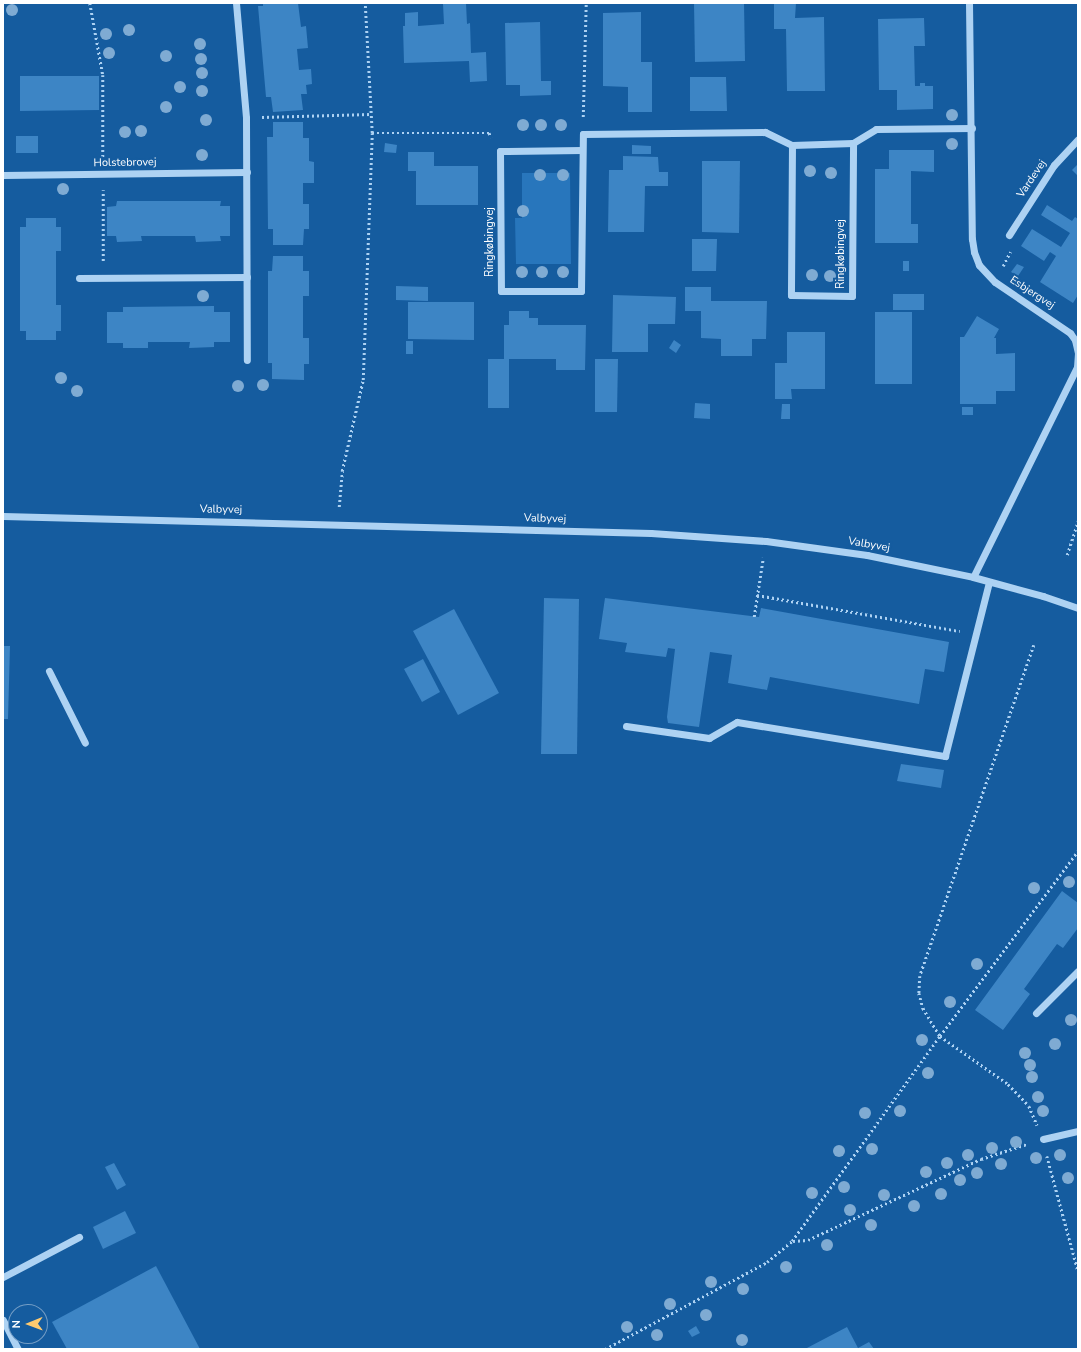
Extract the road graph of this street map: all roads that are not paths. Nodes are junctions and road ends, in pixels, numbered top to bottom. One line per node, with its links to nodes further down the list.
1 (236, 3): 8 (street)
2 (969, 3): 3 (street, Esbjergvej)
3 (972, 128): 5 (street); 15 (street, Esbjergvej)
4 (1078, 139): 10 (street, Vardevej)
5 (853, 144): 6 (street); 6 (street, Ringkøbingvej)
6 (792, 145): 7 (street, Ringkøbingvej)
7 (582, 150): 7 (street, Ringkøbingvej)
8 (247, 172): 9 (street, Holstebrovej); 11 (street)
9 (3, 175)
10 (1009, 235)
11 (247, 277): 12 (street); 13 (street)
12 (79, 278)
13 (247, 360)
14 (3, 516): 15 (street, Valbyvej)
15 (973, 577): 16 (street, Valbyvej)
16 (989, 582): 17 (street, Valbyvej); 19 (street)
17 (1078, 608)
18 (49, 671): 20 (street)
19 (626, 726)
20 (85, 743)
21 (1078, 971): 22 (street)
22 (1036, 1013)
23 (1078, 1130): 24 (street)
24 (1043, 1139)
25 (79, 1237): 26 (street)
26 (3, 1277)
27 (3, 1320): 28 (street)
28 (18, 1349)

